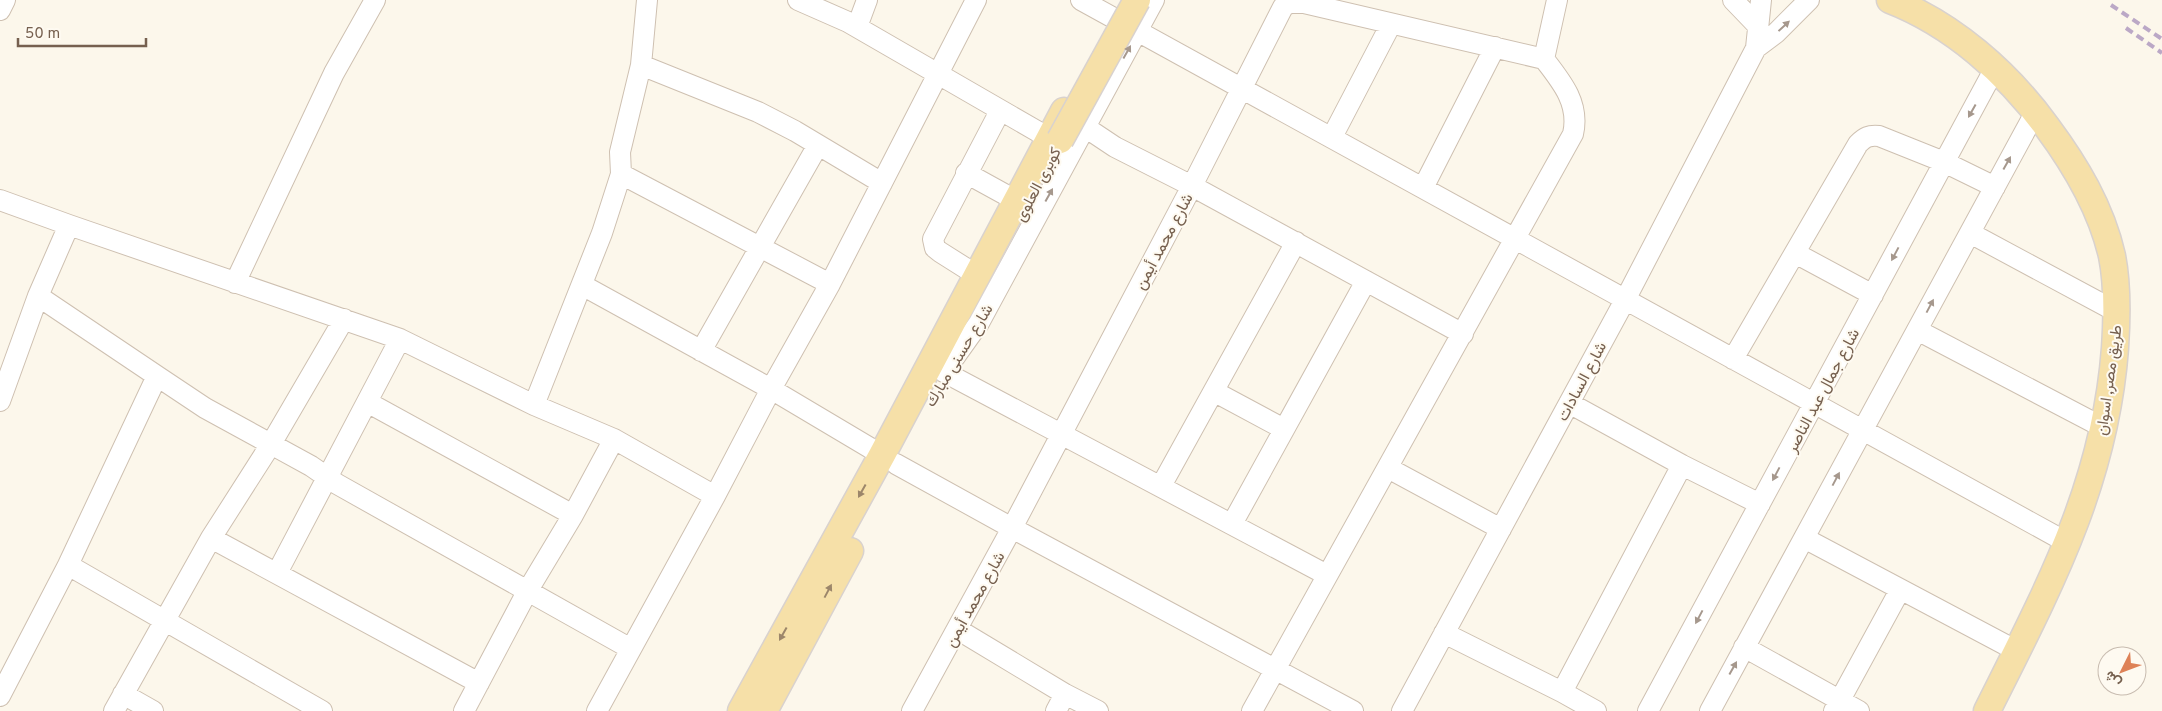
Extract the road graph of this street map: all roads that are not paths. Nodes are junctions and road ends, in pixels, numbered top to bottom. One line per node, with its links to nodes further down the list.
1 (4, 0): 16 (street)
2 (375, 0): 51 (street)
3 (647, 0): 24 (street)
4 (798, 0): 19 (street)
5 (867, 0): 19 (street)
6 (976, 0): 26 (street)
7 (1081, 0): 15 (street)
8 (1137, 0): 32 (main road, كوبرى العلوى, bridge)
9 (1154, 0): 20 (street, شارع حسنى مبارك)
10 (1557, 0): 23 (street)
11 (1733, 0): 18 (street)
12 (1761, 0): 18 (street, شارع السادات)
13 (1809, 0): 22 (street, شارع السادات, one-way to 13)
14 (1890, 0): 25 (main road, طريق مصر, اسوان)
15 (1118, 9): 20 (street); 32 (main road, شارع حسنى مبارك)
16 (0, 10)
17 (1391, 24): 21 (street, شارع محمد أيمن); 27 (street, شارع محمد أيمن); 31 (street)
18 (1757, 25): 22 (street, شارع السادات)
19 (857, 27): 26 (street)
20 (1138, 32): 27 (street); 30 (street, شارع حسنى مبارك, one-way to 20)
21 (1495, 47): 23 (street, شارع محمد أيمن); 40 (street)
22 (1756, 48): 56 (street, شارع السادات)
23 (1544, 59): 45 (street)
24 (641, 65): 33 (street); 35 (street)
25 (1995, 68): 29 (main road, طريق مصر, اسوان); 34 (street, شارع جمال عبد الناصر, one-way to 34)
26 (938, 74): 28 (street); 37 (street)
27 (1242, 87): 31 (street); 38 (street, شارع محمد أيمن)
28 (1000, 111): 32 (street); 36 (street)
29 (2036, 111): 39 (street, one-way to 29); 57 (main road, طريق مصر, اسوان)
30 (1085, 127): 38 (street); 64 (street, شارع حسنى مبارك, one-way to 30)
31 (1332, 137): 40 (street)
32 (1055, 139): 42 (main road, شارع حسنى مبارك); 64 (main road, كوبرى العلوى)
33 (818, 146): 37 (street); 47 (street)
34 (1944, 162): 39 (street); 48 (street); 54 (street, شارع جمال عبد الناصر, one-way to 54)
35 (621, 174): 47 (street); 53 (street)
36 (966, 174): 42 (street); 49 (street)
37 (882, 183): 52 (street)
38 (1192, 186): 46 (street); 76 (street, شارع محمد أيمن)
39 (1995, 187): 44 (street)
40 (1423, 188): 45 (street)
41 (0, 200): 43 (street)
42 (1017, 201): 49 (main road, شارع حسنى مبارك)
43 (69, 225): 51 (street); 55 (street)
44 (1970, 233): 57 (street); 59 (street, one-way to 44)
45 (1514, 239): 56 (street); 60 (street)
46 (1296, 242): 50 (street); 67 (street)
47 (759, 247): 52 (street); 62 (street)
48 (1795, 253): 54 (street); 63 (street)
49 (978, 276): 79 (main road, شارع حسنى مبارك)
50 (1366, 281): 60 (street); 74 (street)
51 (235, 282): 58 (street)
52 (830, 284): 66 (street)
53 (582, 285): 62 (street); 71 (street)
54 (1873, 295): 72 (street, شارع جمال عبد الناصر)
55 (38, 296): 65 (street); 68 (street)
56 (1625, 300): 63 (street); 70 (street, شارع السادات)
57 (2117, 312): 73 (main road, طريق مصر, اسوان)
58 (344, 319): 61 (street); 78 (street)
59 (1917, 330): 73 (street); 75 (street)
60 (1463, 334): 81 (street)
61 (400, 338): 69 (street); 71 (street)
62 (701, 351): 66 (street)
63 (1733, 359): 72 (street)
64 (944, 372): 76 (street); 79 (main road, شارع حسنى مبارك)
65 (157, 376): 78 (street); 93 (street)
66 (771, 389): 79 (street); 84 (street)
67 (1215, 392): 74 (street); 83 (street)
68 (0, 401)
69 (367, 402): 82 (street); 86 (street)
70 (1569, 403): 80 (street); 89 (street, شارع السادات)
71 (534, 404): 77 (street)
72 (1814, 404): 75 (street); 85 (street, شارع جمال عبد الناصر, one-way to 85)
73 (2104, 428): 92 (main road, طريق مصر, اسوان)
74 (1284, 429): 87 (street)
75 (1862, 430): 91 (street, one-way to 75); 92 (street)
76 (1062, 433): 83 (street); 88 (street, شارع محمد أيمن)
77 (614, 440): 84 (street); 86 (street)
78 (271, 444): 82 (street); 90 (street)
79 (889, 460): 88 (street); 116 (main road, شارع حسنى مبارك, one-way to 116); 117 (main road, شارع حسنى مبارك, one-way to 79)
80 (1682, 465): 85 (street); 106 (street)
81 (1388, 468): 89 (street); 95 (street)
82 (326, 477): 94 (street); 96 (street)
83 (1161, 486): 87 (street)
84 (715, 496): 102 (street)
85 (1760, 504): 124 (street, شارع جمال عبد الناصر, one-way to 124)
86 (573, 515): 96 (street)
87 (1232, 524): 95 (street)
88 (1012, 528): 99 (street, شارع محمد أيمن); 104 (street)
89 (1501, 528): 100 (street, شارع السادات)
90 (211, 538): 94 (street); 98 (street)
91 (1804, 538): 97 (street); 101 (street)
92 (2068, 542): 103 (main road, طريق مصر, اسوان)
93 (68, 565): 98 (street); 107 (street)
94 (277, 572): 105 (street)
95 (1327, 575): 104 (street)
96 (528, 590): 102 (street); 105 (street)
97 (1900, 590): 103 (street); 111 (street)
98 (164, 620): 109 (street); 110 (street)
99 (957, 629): 108 (street); 118 (street, شارع محمد أيمن)
100 (1444, 633): 106 (street); 122 (street, شارع السادات)
101 (1744, 647): 111 (street); 125 (street, one-way to 101)
102 (631, 649): 115 (street)
103 (2017, 651): 127 (main road, طريق مصر, اسوان)
104 (1274, 670): 120 (street); 121 (street)
105 (479, 683): 114 (street)
106 (1562, 692): 123 (street)
107 (0, 696)
108 (1060, 702): 119 (street)
109 (119, 703): 112 (street)
110 (296, 704): 113 (street)
111 (1837, 706): 126 (street)
112 (154, 711)
113 (322, 711)
114 (464, 711)
115 (597, 711)
116 (740, 711)
117 (764, 711)
118 (912, 711)
119 (1098, 711)
120 (1252, 711)
121 (1353, 711)
122 (1402, 711)
123 (1596, 711)
124 (1648, 711)
125 (1710, 711)
126 (1859, 711)
127 (1987, 711)

